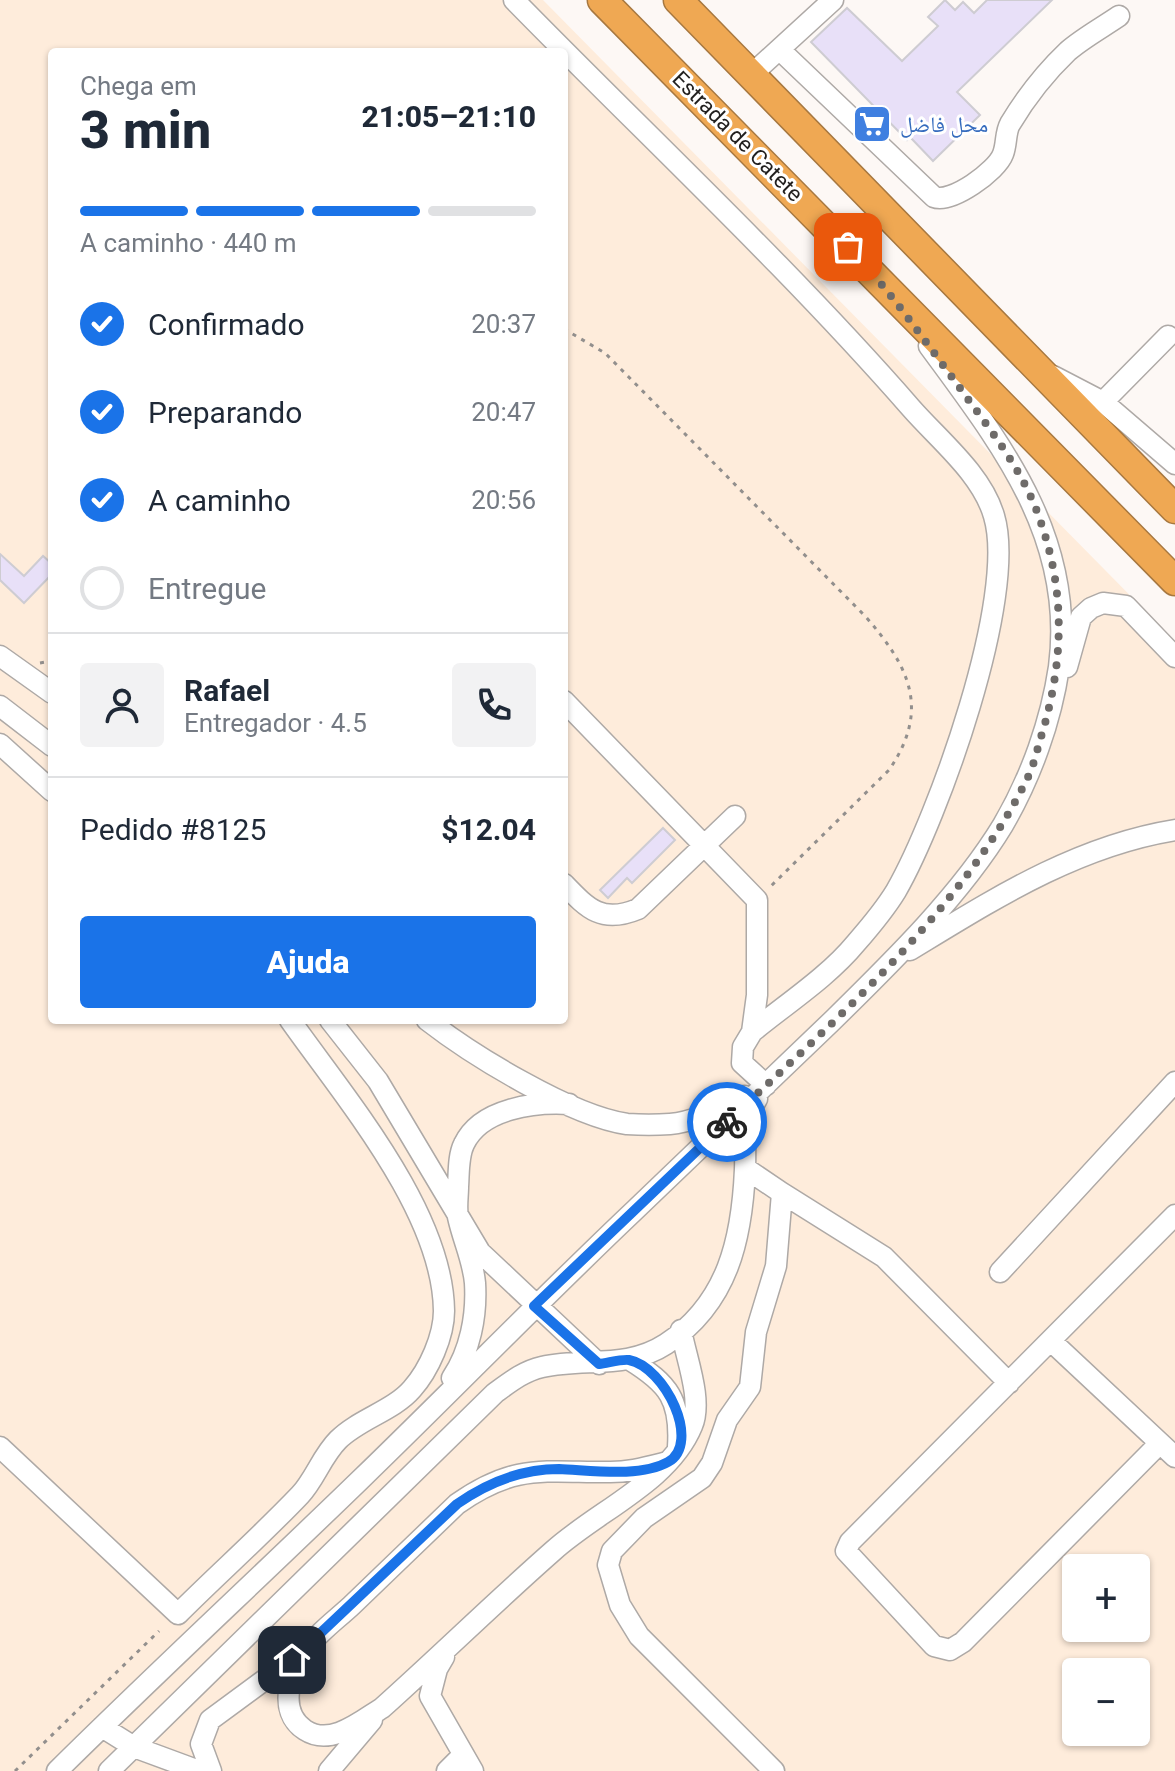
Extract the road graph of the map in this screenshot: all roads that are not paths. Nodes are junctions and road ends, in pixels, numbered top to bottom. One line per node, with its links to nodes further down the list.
1 (514, 0): 6 (street)
2 (602, 0): 10 (highway, Estrada de Catete)
3 (678, 0): 9 (highway)
4 (833, 0): 7 (street)
5 (1119, 16): 7 (street)
6 (562, 48)
7 (780, 50): 9 (street)
8 (568, 54): 36 (street)
9 (750, 76): 12 (highway)
10 (880, 279): 16 (highway, Estrada de Catete); 24 (street)
11 (1173, 336): 13 (street)
12 (1034, 367): 13 (street); 15 (highway)
13 (1103, 402): 14 (street)
14 (1175, 464)
15 (1175, 509)
16 (1175, 581)
17 (0, 656): 19 (street)
18 (1175, 657): 24 (street)
19 (48, 690)
20 (568, 705): 29 (street)
21 (0, 706): 22 (street)
22 (48, 743)
23 (0, 744): 25 (street)
24 (1030, 774): 32 (street)
25 (48, 787)
26 (735, 816): 29 (street)
27 (1175, 816): 30 (street)
28 (1175, 830): 30 (street)
29 (705, 846): 31 (street); 36 (street)
30 (1104, 847): 32 (street)
31 (568, 888)
32 (896, 958): 38 (street)
33 (293, 1024): 53 (street)
34 (333, 1024): 42 (street)
35 (433, 1024): 39 (street)
36 (752, 1032): 38 (street)
37 (1175, 1082): 44 (street)
38 (766, 1085): 39 (street); 40 (street); 45 (street)
39 (569, 1104): 42 (street)
40 (745, 1168): 41 (street); 46 (street)
41 (782, 1193): 50 (street); 68 (street)
42 (457, 1215): 45 (street); 51 (street)
43 (1175, 1215): 47 (street)
44 (1000, 1272)
45 (534, 1306): 49 (street); 51 (street)
46 (681, 1330): 48 (street); 54 (street)
47 (1051, 1341): 50 (street); 52 (street)
48 (630, 1360): 49 (street); 54 (street)
49 (599, 1364): 60 (street)
50 (1009, 1383): 52 (street)
51 (436, 1403): 59 (street)
52 (1160, 1443): 55 (street)
53 (0, 1447)
54 (673, 1457): 56 (street); 57 (street)
55 (1175, 1457)
56 (451, 1646): 58 (street); 61 (street)
57 (308, 1647): 58 (street); 65 (street)
58 (382, 1708): 66 (street)
59 (102, 1727): 60 (street); 62 (street)
60 (134, 1747): 63 (street); 64 (street)
61 (468, 1763): 67 (street)
62 (57, 1771)
63 (109, 1771)
64 (199, 1771)
65 (211, 1771)
66 (329, 1771)
67 (447, 1771)
68 (774, 1771)

